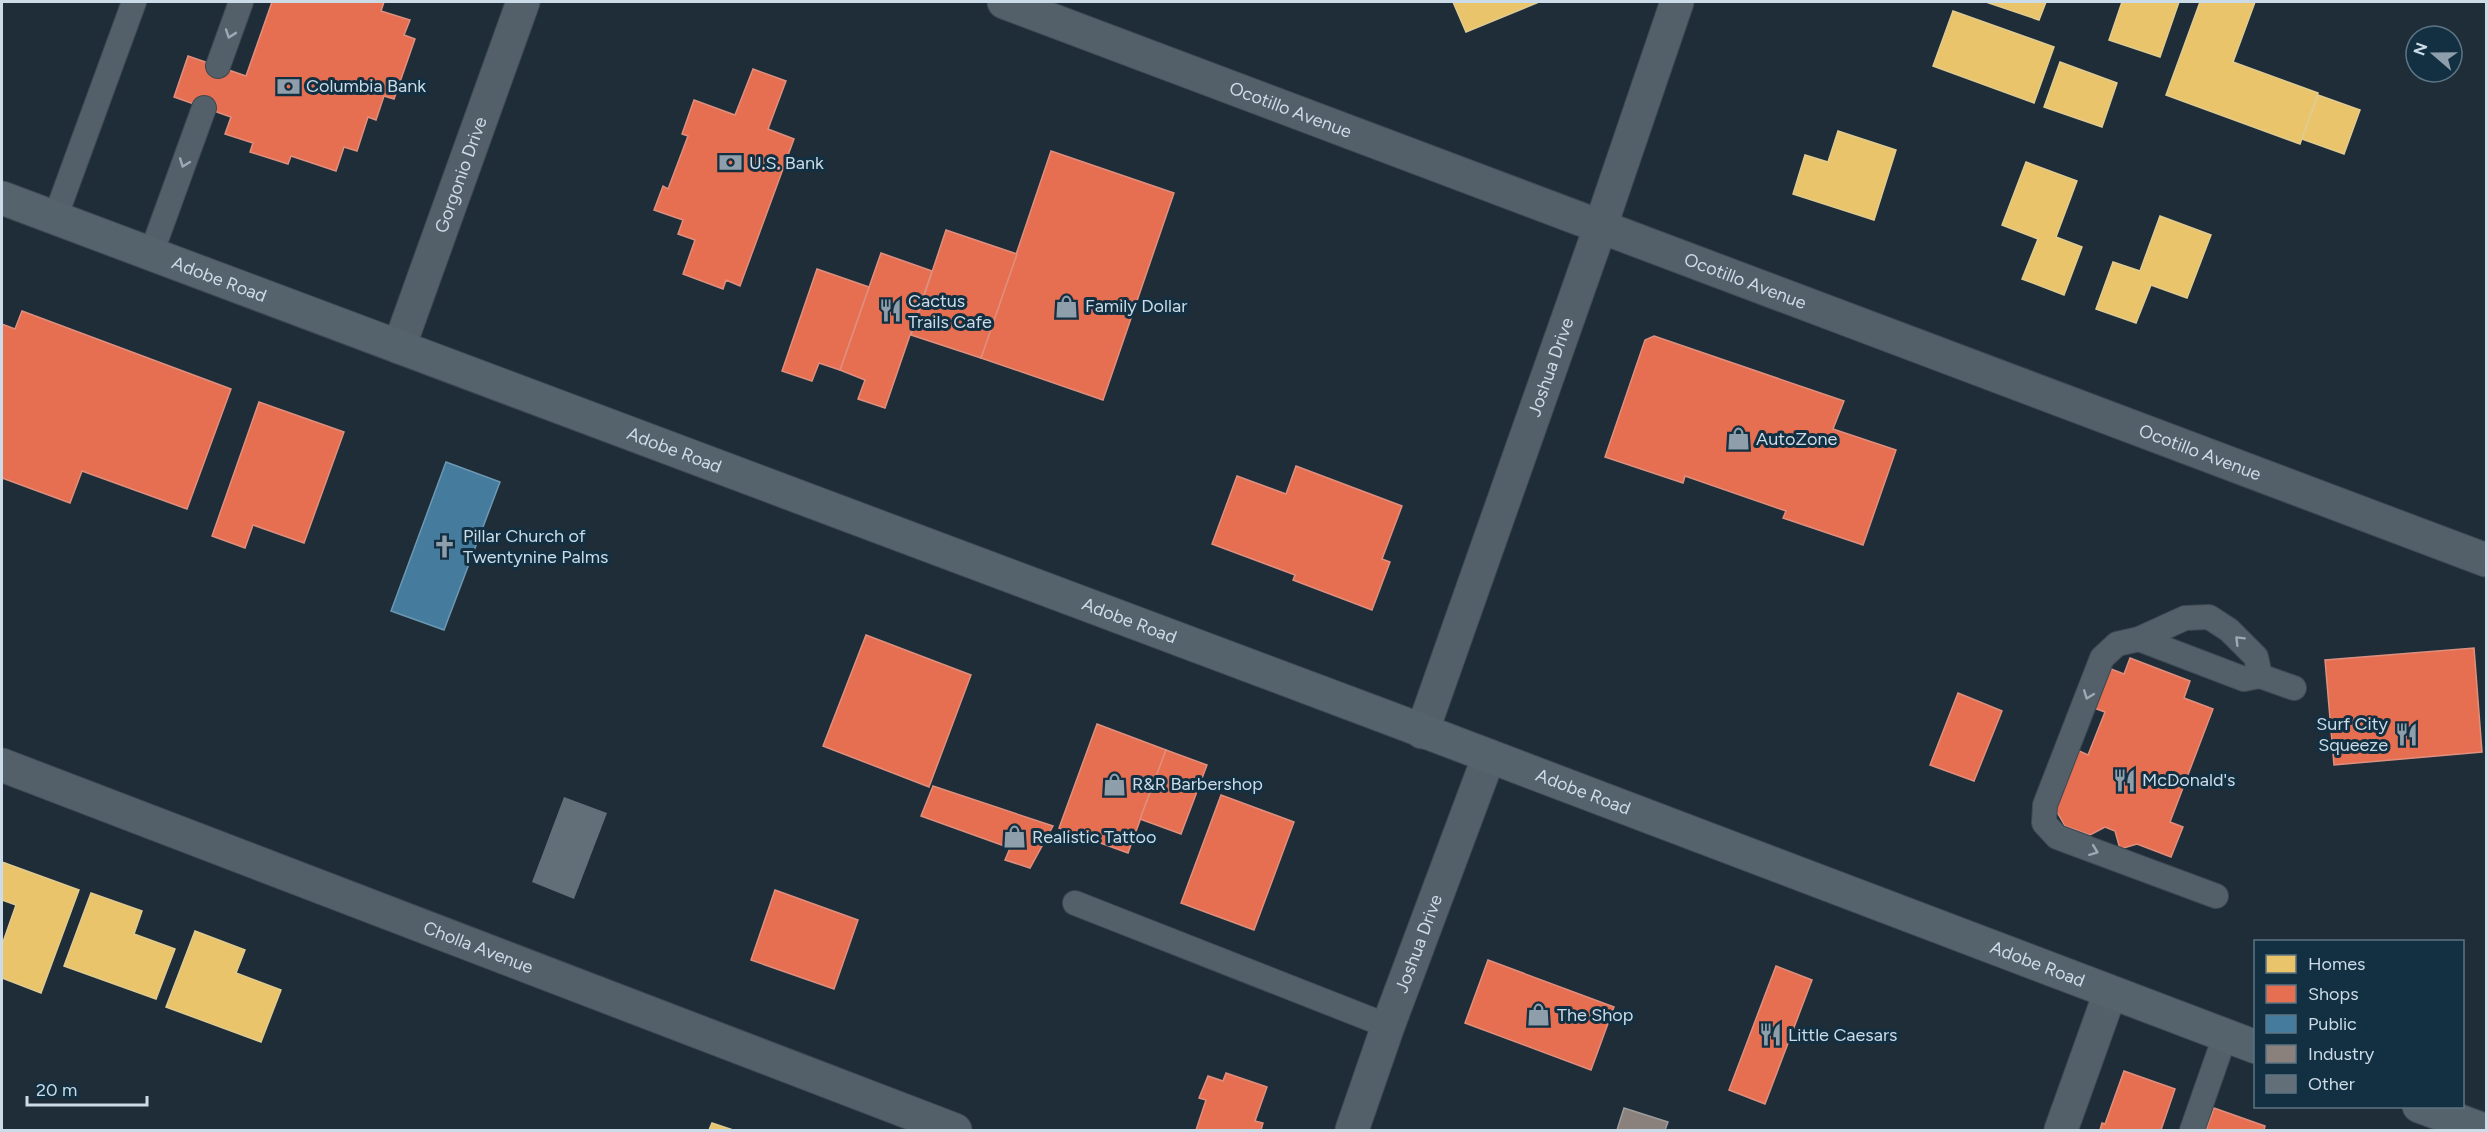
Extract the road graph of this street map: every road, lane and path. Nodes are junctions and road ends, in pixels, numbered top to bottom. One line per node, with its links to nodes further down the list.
1 (134, 2): 9 (lane)
2 (241, 2): 6 (lane, one-way to 6)
3 (523, 2): 12 (street, Gorgonio Drive)
4 (1004, 2): 10 (street, Ocotillo Avenue)
5 (1677, 2): 10 (street, Joshua Drive)
6 (218, 66)
7 (204, 108): 11 (lane, one-way to 11)
8 (2, 198): 9 (main road, Adobe Road)
9 (55, 218): 11 (main road, Adobe Road)
10 (1601, 225): 13 (street, Ocotillo Avenue); 17 (street, Joshua Drive)
11 (151, 254): 12 (main road, Adobe Road)
12 (399, 347): 17 (main road, Adobe Road)
13 (2487, 560)
14 (2139, 639): 15 (lane); 15 (lane, one-way to 14); 20 (lane, one-way to 20)
15 (2260, 676): 16 (lane)
16 (2294, 688)
17 (1422, 732): 18 (main road, Adobe Road)
18 (1489, 756): 22 (main road, Adobe Road); 23 (street, Joshua Drive)
19 (2, 765): 27 (street, Cholla Avenue)
20 (2216, 896)
21 (1075, 903): 23 (lane)
22 (2110, 993): 24 (main road, Adobe Road); 29 (street)
23 (1388, 1026): 28 (street, Joshua Drive)
24 (2225, 1036): 25 (main road, Adobe Road); 30 (lane)
25 (2254, 1046)
26 (2422, 1108): 31 (main road)
27 (956, 1131)
28 (1352, 1131)
29 (2061, 1131)
30 (2192, 1131)
31 (2484, 1131)

